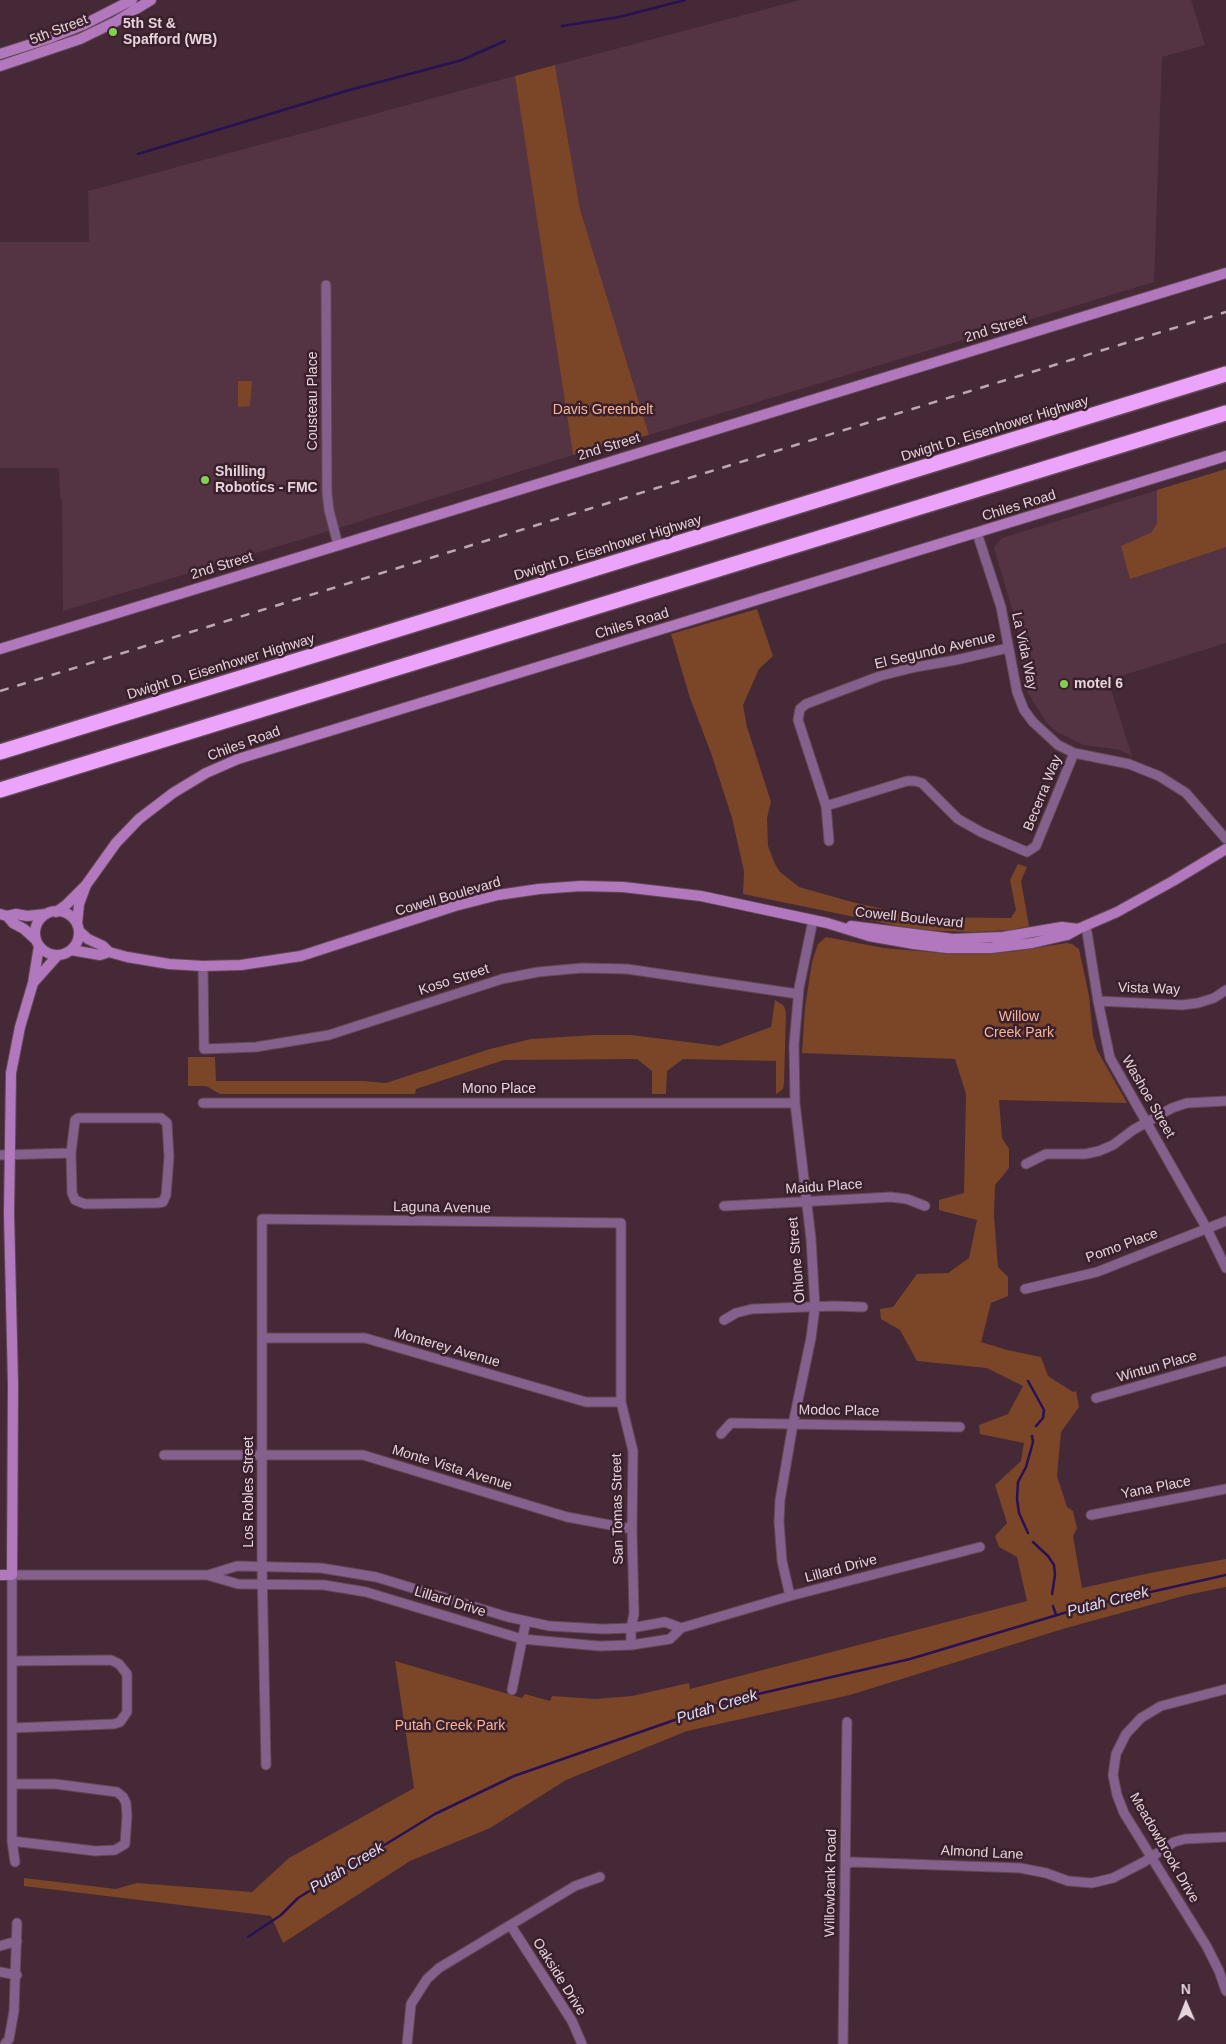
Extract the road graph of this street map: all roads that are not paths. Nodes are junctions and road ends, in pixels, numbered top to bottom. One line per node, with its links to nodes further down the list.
1 (132, 0): 3 (street, 5th Street)
2 (151, 0): 4 (street, 5th Street)
3 (0, 54)
4 (0, 66)
5 (1226, 273): 11 (street, 2nd Street)
6 (326, 285): 11 (street, Cousteau Place)
7 (1226, 374): 14 (highway, Dwight D. Eisenhower Highway)
8 (1226, 413): 16 (highway)
9 (1226, 456): 10 (street, Chiles Road)
10 (977, 533): 12 (street, La Vida Way); 21 (street, Chiles Road)
11 (338, 545): 13 (street, 2nd Street)
12 (1008, 648): 15 (street, La Vida Way); 17 (street, El Segundo Avenue)
13 (0, 649)
14 (0, 752)
15 (1074, 753): 17 (street, Becerra Way); 18 (street, La Vida Way)
16 (0, 790)
17 (826, 806): 19 (street, El Segundo Avenue)
18 (1226, 839)
19 (829, 841)
20 (1226, 849): 25 (street, Cowell Boulevard)
21 (86, 884): 22 (street); 26 (street)
22 (51, 913): 23 (street); 26 (street); 27 (street)
23 (3, 915): 27 (street)
24 (813, 920): 25 (street, Cowell Boulevard); 31 (street, Cowell Boulevard); 34 (street, Ohlone Street)
25 (1082, 927): 35 (street, Washoe Street)
26 (78, 928): 28 (street); 29 (street, Cowell Boulevard)
27 (37, 943): 30 (street); 32 (street)
28 (71, 950): 29 (street, Cowell Boulevard); 30 (street)
29 (109, 952): 31 (street, Cowell Boulevard)
30 (58, 955): 32 (street)
31 (203, 966): 34 (street, Koso Street)
32 (33, 983): 41 (street)
33 (1226, 990): 35 (street, Vista Way)
34 (798, 994): 38 (street, Ohlone Street)
35 (1098, 1001): 39 (street, Washoe Street)
36 (1226, 1101): 39 (street)
37 (203, 1103): 38 (street, Mono Place)
38 (795, 1103): 43 (street, Ohlone Street)
39 (1148, 1123): 42 (street); 49 (street, Washoe Street)
40 (72, 1153): 40 (street); 41 (street)
41 (5, 1155): 70 (street)
42 (1026, 1164)
43 (806, 1203): 44 (street, Maidu Place); 45 (street, Maidu Place); 52 (street, Ohlone Street)
44 (724, 1206)
45 (925, 1206)
46 (262, 1220): 48 (street, Laguna Avenue); 55 (street, Los Robles Street)
47 (1226, 1221): 49 (street, Pomo Place)
48 (621, 1223): 58 (street, San Tomas Street)
49 (1207, 1229): 50 (street, Washoe Street); 51 (street, Pomo Place)
50 (1226, 1268)
51 (1025, 1289)
52 (815, 1307): 53 (street); 54 (street); 59 (street, Ohlone Street)
53 (863, 1307)
54 (724, 1320)
55 (263, 1338): 58 (street, Monterey Avenue); 62 (street, Los Robles Street)
56 (1226, 1361): 57 (street, Wintun Place)
57 (1096, 1398)
58 (621, 1402): 66 (street, San Tomas Street)
59 (794, 1424): 60 (street, Modoc Place); 61 (street, Modoc Place); 74 (street, Ohlone Street)
60 (960, 1427)
61 (721, 1434)
62 (262, 1454): 63 (street, Monte Vista Avenue); 66 (street, Monte Vista Avenue); 68 (street, Los Robles Street)
63 (164, 1455)
64 (1226, 1489): 65 (street, Yana Place)
65 (1091, 1515)
66 (632, 1529): 78 (street, San Tomas Street)
67 (980, 1547): 74 (street, Lillard Drive)
68 (262, 1566): 71 (street, Lillard Drive); 72 (street, Los Robles Street); 73 (street, Lillard Drive)
69 (0, 1575): 70 (street, Lillard Drive)
70 (12, 1575): 71 (street, Lillard Drive); 83 (street)
71 (207, 1575): 72 (street, Lillard Drive)
72 (263, 1584): 75 (street, Lillard Drive); 88 (street, Los Robles Street)
73 (405, 1586): 75 (street); 76 (street, Lillard Drive)
74 (790, 1596): 79 (street, Lillard Drive)
75 (401, 1602): 80 (street, Lillard Drive)
76 (526, 1621): 77 (street, Lillard Drive); 80 (street)
77 (575, 1628): 78 (street, Lillard Drive); 81 (street)
78 (631, 1628): 79 (street, Lillard Drive); 82 (street, San Tomas Street)
79 (681, 1628): 82 (street, Lillard Drive)
80 (522, 1638): 81 (street, Lillard Drive); 85 (street)
81 (574, 1645): 82 (street, Lillard Drive)
82 (631, 1645)
83 (12, 1661): 87 (street); 87 (street)
84 (1226, 1689): 92 (street, Meadowbrook Drive)
85 (512, 1690)
86 (847, 1722): 94 (street, Willowbank Road)
87 (12, 1728): 89 (street)
88 (266, 1765)
89 (12, 1784): 91 (street); 91 (street)
90 (1226, 1837): 92 (street, Almond Lane)
91 (12, 1840): 93 (street)
92 (1151, 1856): 94 (street, Almond Lane); 102 (street, Meadowbrook Drive)
93 (16, 1862)
94 (845, 1865): 106 (street, Willowbank Road)
95 (600, 1877): 97 (street)
96 (17, 1923): 98 (street)
97 (511, 1926): 104 (street); 105 (street, Oakside Drive)
98 (17, 1941): 99 (street); 101 (street)
99 (0, 1946)
100 (0, 1972): 101 (street)
101 (17, 1975): 103 (street)
102 (1226, 1991)
103 (6, 2044)
104 (407, 2044)
105 (582, 2044)
106 (842, 2044)

